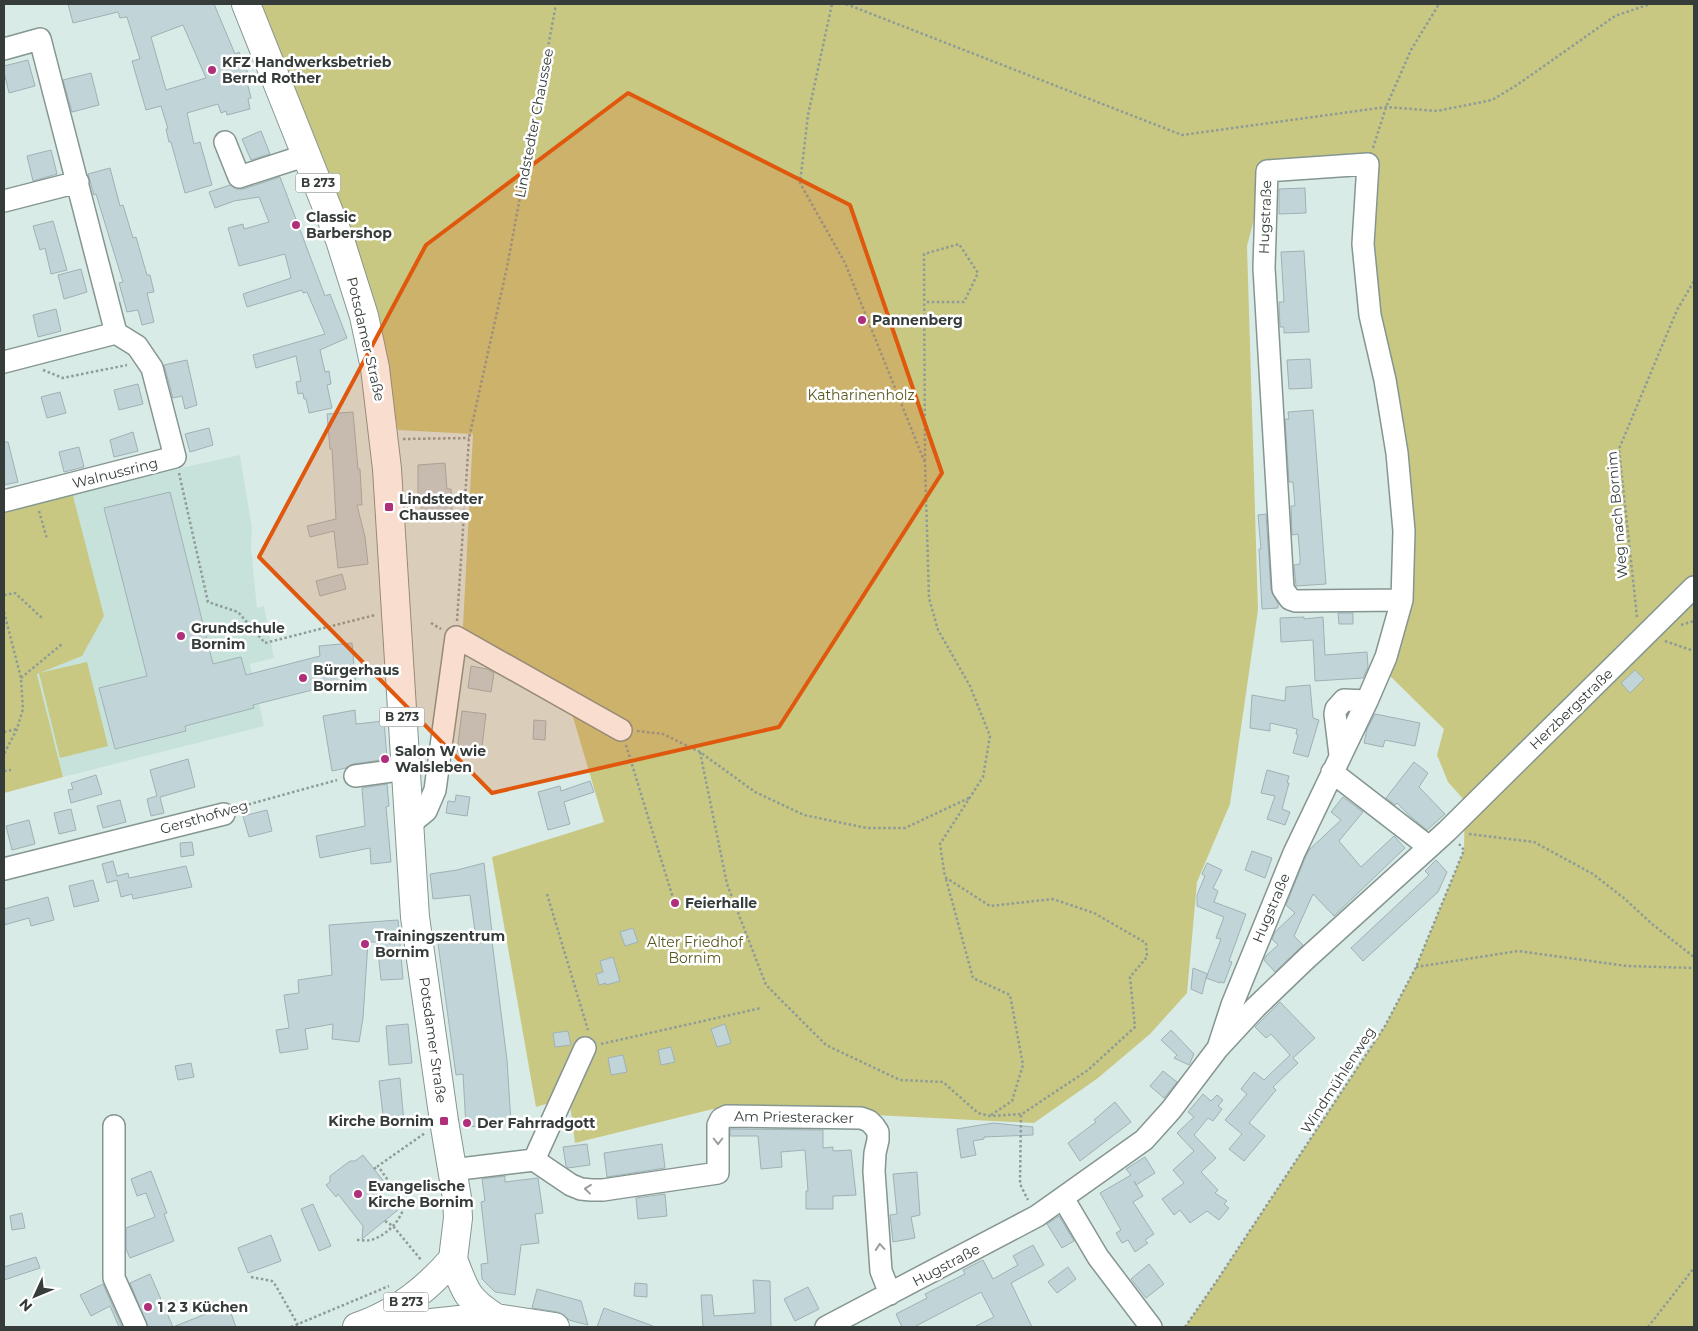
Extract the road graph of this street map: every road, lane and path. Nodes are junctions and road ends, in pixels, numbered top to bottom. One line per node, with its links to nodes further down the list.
1 (246, 4): 10 (main road, Potsdamer Straße / B 273)
2 (556, 4): 19 (path, Lindstedter Chaussee)
3 (832, 4): 22 (path)
4 (846, 4): 8 (path)
5 (1439, 4): 8 (path)
6 (1650, 4): 8 (path)
7 (4, 49): 12 (street)
8 (1386, 107): 11 (path)
9 (225, 142): 10 (street)
10 (307, 155): 20 (main road, Potsdamer Straße / B 273)
11 (1368, 164): 28 (street); 28 (street, Hugstraße)
12 (78, 182): 13 (street); 16 (street)
13 (4, 201)
14 (1694, 281): 33 (path, Weg nach Bornim)
15 (926, 302): 15 (path); 22 (path)
16 (116, 333): 17 (street, Walnussring); 18 (street)
17 (146, 356): 18 (path); 21 (street, Walnussring)
18 (9, 360)
19 (469, 438): 20 (path); 32 (path, Lindstedter Chaussee)
20 (385, 439): 29 (main road, Potsdamer Straße / B 273)
21 (175, 457): 23 (street, Walnussring); 29 (path)
22 (925, 463): 47 (path)
23 (34, 493): 24 (street, Walnussring); 25 (path)
24 (4, 501)
25 (47, 539)
26 (1694, 587): 33 (street, Herzbergstraße)
27 (4, 595): 31 (path)
28 (1402, 600): 42 (street)
29 (396, 609): 43 (main road, Potsdamer Straße / B 273)
30 (4, 612): 36 (path)
31 (42, 618)
32 (456, 637): 38 (street); 49 (street)
33 (1643, 638): 35 (path); 50 (street, Herzbergstraße)
34 (62, 644): 36 (path)
35 (1694, 650)
36 (21, 678): 37 (path)
37 (17, 729): 39 (path); 41 (path)
38 (621, 730): 40 (path); 55 (path)
39 (4, 732)
40 (700, 752): 47 (path); 63 (path)
41 (4, 754)
42 (1336, 763): 51 (street); 61 (street, Hugstraße)
43 (406, 769): 46 (street); 49 (main road, Potsdamer Straße / B 273)
44 (11, 770): 45 (path)
45 (4, 771)
46 (355, 776): 48 (path, Gersthofweg)
47 (970, 798): 53 (path)
48 (224, 814): 52 (street, Gersthofweg)
49 (409, 825): 65 (main road, Potsdamer Straße / B 273)
50 (1447, 831): 51 (street, Hugstraße); 56 (path); 57 (path, Windmühlenweg)
51 (1429, 847): 61 (street, Hugstraße)
52 (4, 869)
53 (945, 877): 62 (path); 63 (path)
54 (547, 894): 60 (path)
55 (673, 898)
56 (1694, 957)
57 (1416, 967): 58 (path); 88 (path, Windmühlenweg)
58 (1694, 968)
59 (761, 1008): 60 (path)
60 (585, 1048): 66 (street)
61 (1218, 1048): 70 (street, Hugstraße)
62 (1022, 1114): 63 (path); 71 (path)
63 (990, 1116)
64 (114, 1126): 83 (street)
65 (446, 1132): 67 (path); 69 (main road, Potsdamer Straße / B 273)
66 (534, 1160): 69 (street); 79 (street, Am Priesteracker, one-way to 66)
67 (378, 1166): 68 (path); 73 (path)
68 (374, 1169)
69 (452, 1170): 75 (main road, Potsdamer Straße / B 273)
70 (1063, 1198): 71 (street, Hugstraße); 87 (street)
71 (1037, 1216): 79 (street, Hugstraße)
72 (385, 1221): 73 (path)
73 (393, 1226): 74 (path); 76 (path)
74 (357, 1240)
75 (454, 1259): 80 (main road); 81 (main road, B 273)
76 (426, 1266)
77 (1694, 1268): 89 (path)
78 (251, 1277): 82 (path)
79 (890, 1294): 86 (street, Hugstraße)
80 (496, 1318): 81 (main road); 85 (main road)
81 (372, 1321): 82 (path)
82 (298, 1325): 84 (path)
83 (136, 1327)
84 (291, 1327)
85 (555, 1327)
86 (826, 1327)
87 (1151, 1327)
88 (1185, 1327)
89 (1648, 1327)

